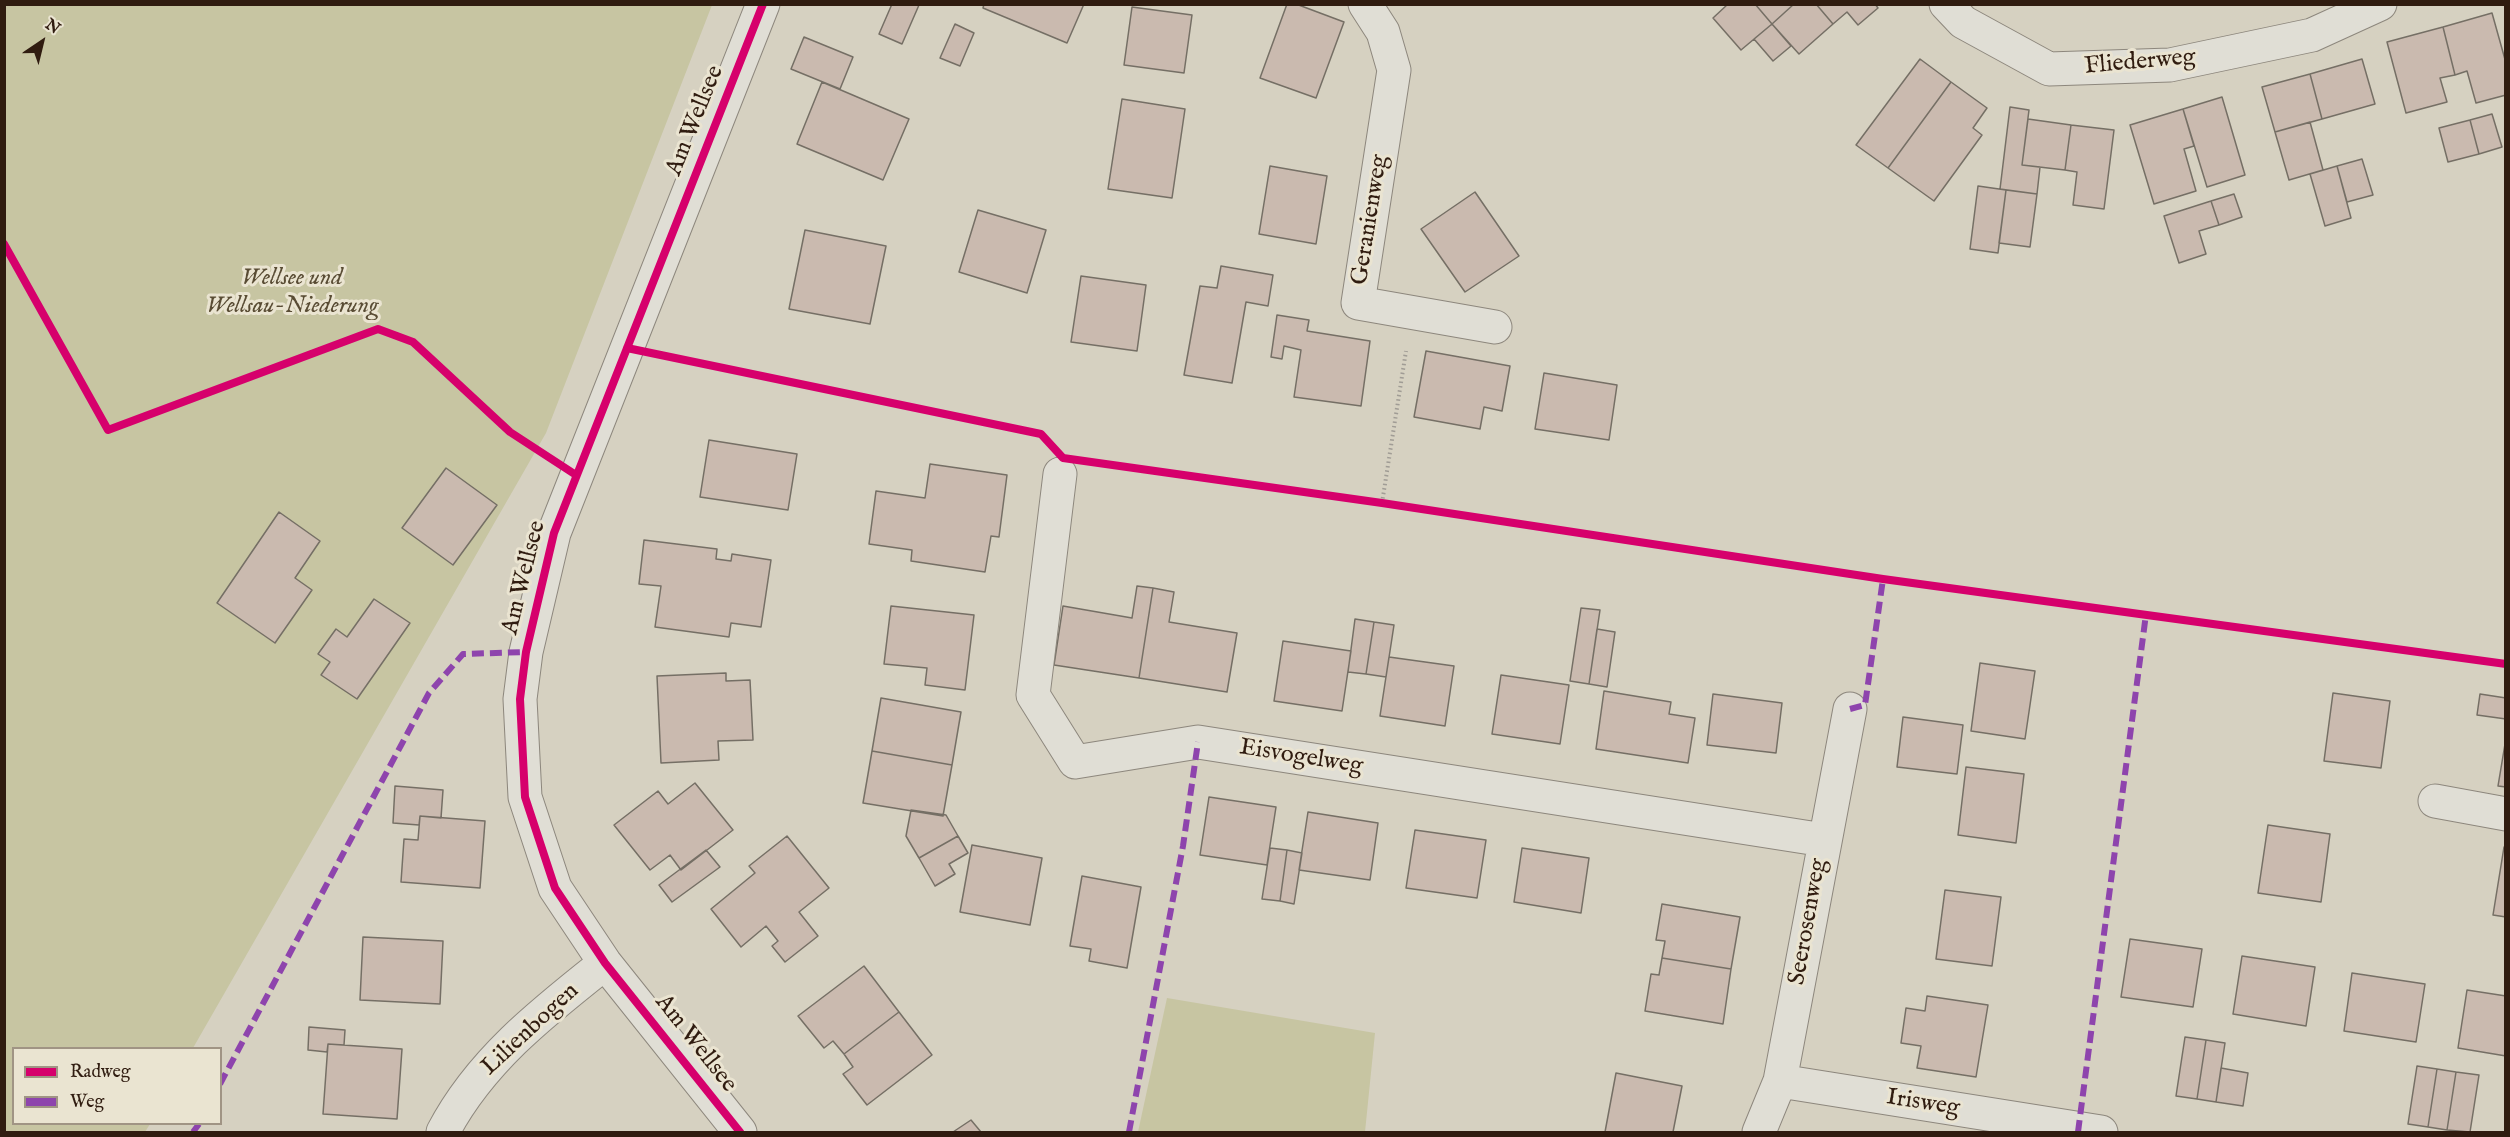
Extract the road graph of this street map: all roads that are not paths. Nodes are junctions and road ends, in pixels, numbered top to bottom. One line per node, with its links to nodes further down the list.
1 (763, 4): 11 (street, Am Wellsee)
2 (1365, 4): 5 (street, Geranienweg)
3 (1946, 4): 4 (street, Fliederweg)
4 (2380, 4)
5 (1495, 327)
6 (1060, 474): 10 (street, Eisvogelweg)
7 (1850, 709): 10 (street, Seerosenweg)
8 (2435, 801): 9 (street)
9 (2505, 814)
10 (1824, 840): 12 (street, Seerosenweg)
11 (605, 963): 13 (street, Lilienbogen); 14 (street, Am Wellsee)
12 (1780, 1081): 15 (street, Seerosenweg); 16 (street, Irisweg)
13 (443, 1132)
14 (740, 1132)
15 (1759, 1132)
16 (2101, 1132)

